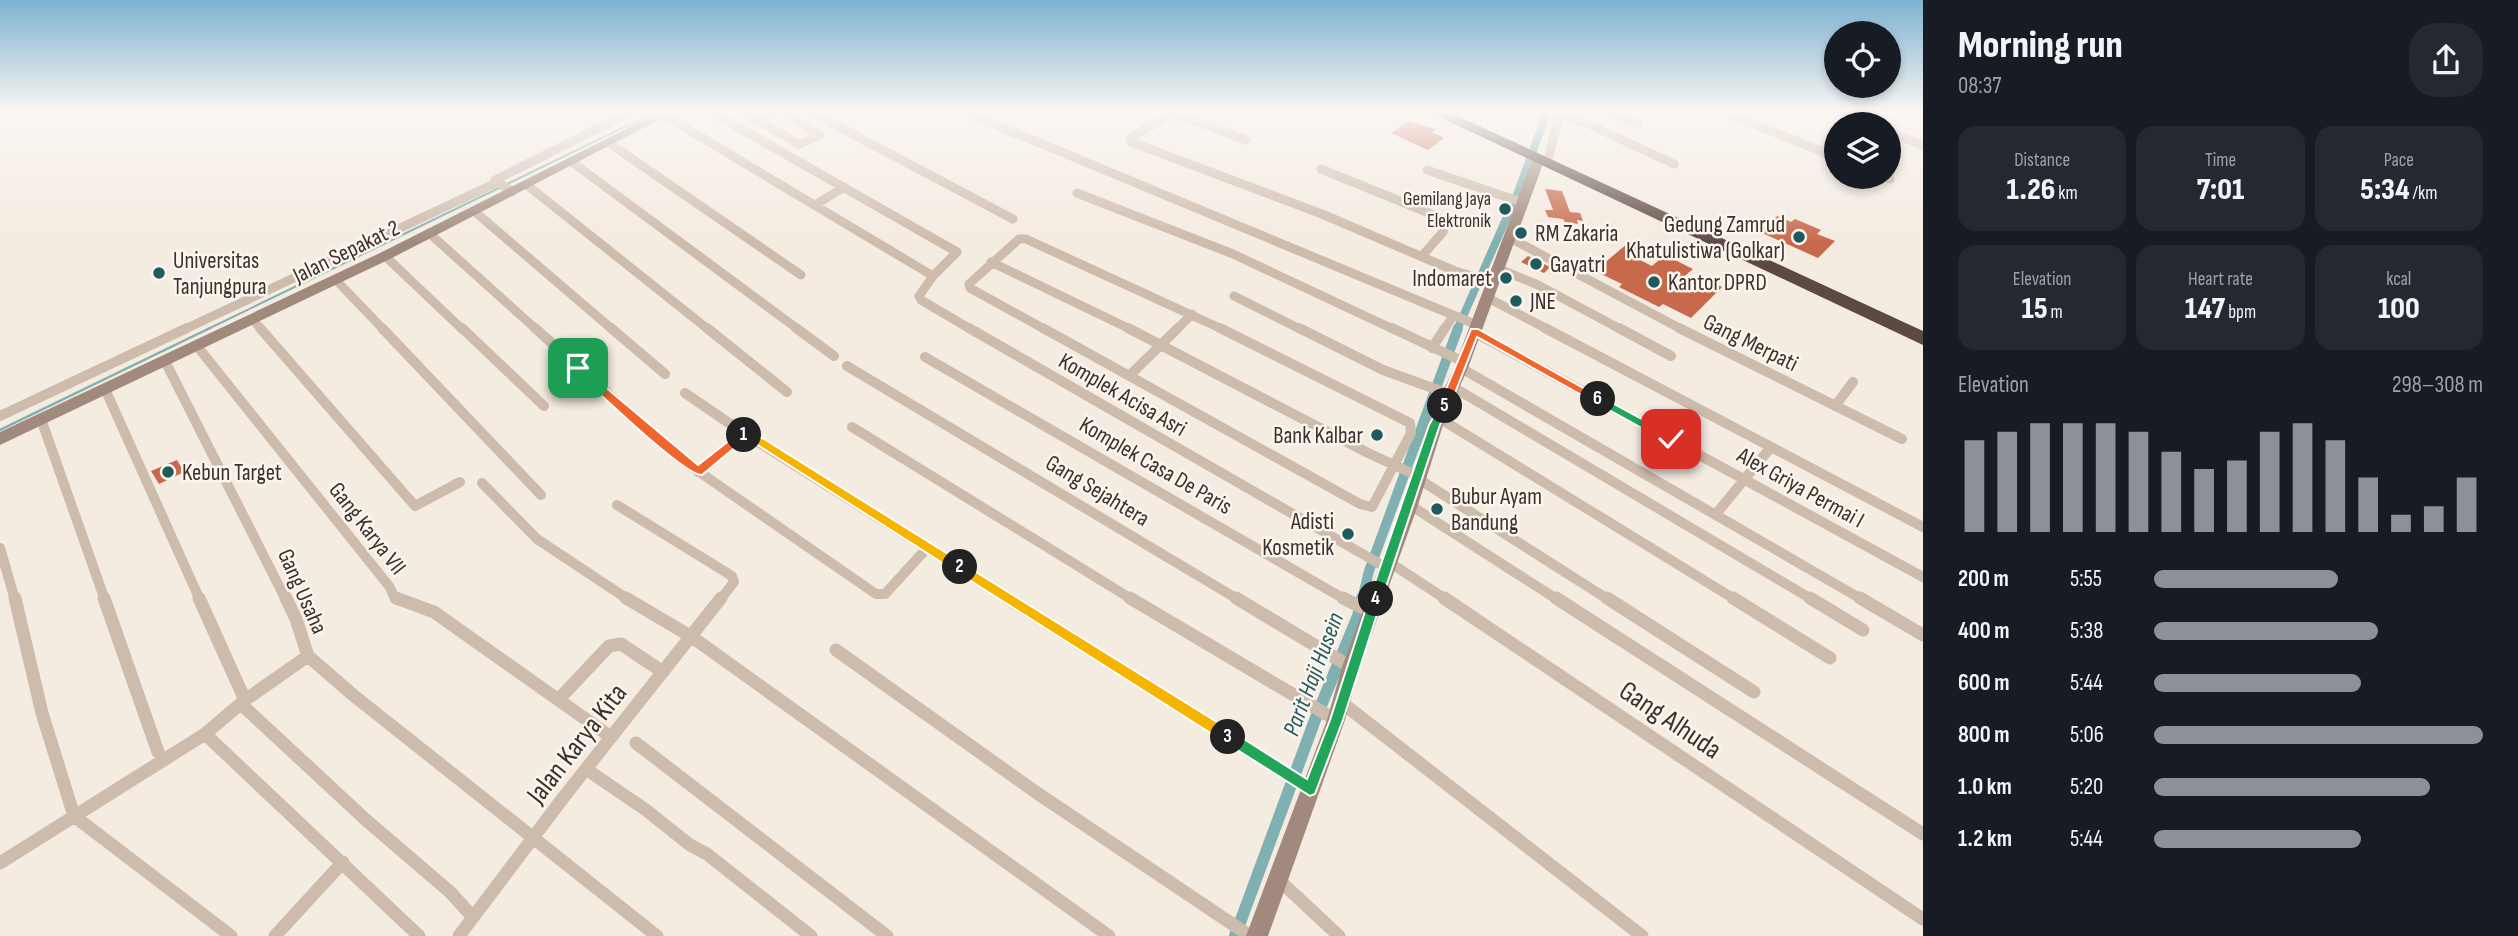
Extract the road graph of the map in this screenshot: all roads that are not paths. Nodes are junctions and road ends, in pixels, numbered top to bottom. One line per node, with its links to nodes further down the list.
1 (555, 156): 19 (street)
2 (584, 156): 14 (street, Jalan Sepakat 2)
3 (627, 156): 31 (street)
4 (735, 156): 23 (street)
5 (789, 156): 20 (street)
6 (893, 156): 25 (street)
7 (1070, 156): 38 (street, Alex Griya Permai I)
8 (1169, 156): 29 (street)
9 (1531, 156): 13 (highway)
10 (1532, 156): 13 (highway)
11 (1540, 156): 13 (street)
12 (1654, 156): 15 (street)
13 (1538, 159): 22 (street); 35 (highway)
14 (572, 162): 18 (street, Jalan Sepakat 2); 46 (street)
15 (1674, 164)
16 (1321, 169): 29 (street)
17 (1427, 170): 22 (street)
18 (527, 185): 19 (street, Jalan Sepakat 2); 58 (street)
19 (503, 186): 24 (street, Jalan Sepakat 2); 61 (street)
20 (844, 187): 23 (street); 32 (street)
21 (1077, 193): 45 (street)
22 (1519, 202): 27 (street)
23 (815, 205): 32 (street)
24 (474, 211): 26 (street, Jalan Sepakat 2); 52 (street)
25 (1013, 219)
26 (429, 233): 28 (street, Jalan Sepakat 2); 70 (street)
27 (1510, 238): 34 (street); 59 (street, Gang Merpati)
28 (386, 256): 33 (street, Jalan Sepakat 2); 60 (street)
29 (1422, 256): 34 (street)
30 (992, 262): 37 (street); 43 (street); 53 (street)
31 (801, 275)
32 (933, 276): 82 (street, Komplek Acisa Asri)
33 (336, 280): 39 (street, Jalan Sepakat 2); 75 (street)
34 (1490, 282): 40 (street); 47 (street); 68 (street, Alex Griya Permai I)
35 (1820, 286): 41 (highway); 42 (highway)
36 (1234, 296): 56 (street)
37 (1192, 314): 43 (street); 69 (street)
38 (1456, 318): 40 (street, Alex Griya Permai I); 45 (street)
39 (253, 320): 44 (street, Jalan Sepakat 2); 73 (street)
40 (1474, 326): 50 (street); 72 (street, Alex Griya Permai I)
41 (1923, 327)
42 (1923, 339)
43 (1161, 344): 53 (street); 69 (street)
44 (197, 346): 49 (street, Jalan Sepakat 2); 95 (street, Gang Karya VII)
45 (1432, 348): 50 (street)
46 (834, 356)
47 (1671, 356)
48 (925, 357): 85 (street, Komplek Casa De Paris)
49 (165, 361): 55 (street, Jalan Sepakat 2); 90 (street, Gang Usaha)
50 (1457, 361): 56 (street); 78 (street)
51 (847, 366): 92 (street, Gang Sejahtera)
52 (665, 374)
53 (1130, 375): 69 (street)
54 (1853, 382): 59 (street)
55 (105, 389): 63 (street, Jalan Sepakat 2); 96 (street)
56 (1448, 391): 62 (street); 86 (street)
57 (685, 393): 65 (street)
58 (787, 393)
59 (1835, 405): 67 (street, Gang Merpati)
60 (544, 406)
61 (0, 416)
62 (1439, 418): 71 (street); 91 (street)
63 (41, 419): 66 (street, Jalan Sepakat 2); 101 (street)
64 (852, 427): 97 (street)
65 (745, 434): 70 (street); 80 (street)
66 (0, 439)
67 (1902, 439)
68 (1771, 447): 72 (street); 79 (street, Alex Griya Permai I)
69 (1397, 468): 71 (street)
70 (698, 471): 80 (street)
71 (1416, 476): 77 (street); 94 (street)
72 (1744, 480): 78 (street); 84 (street, Alex Griya Permai I)
73 (460, 482)
74 (482, 483): 88 (street)
75 (541, 495)
76 (617, 505): 88 (street, Jalan Karya Kita)
77 (1410, 505): 83 (street); 105 (street)
78 (1716, 514): 87 (street)
79 (1923, 527)
80 (928, 547): 103 (street)
81 (0, 548): 104 (street)
82 (1360, 554): 83 (street, Gang Alhuda)
83 (1386, 565): 85 (street); 111 (street, Gang Alhuda)
84 (1923, 577)
85 (1368, 611): 92 (street)
86 (1863, 630)
87 (1923, 635)
88 (692, 636): 93 (street, Jalan Karya Kita); 120 (street)
89 (836, 650): 112 (street)
90 (308, 656): 96 (street); 106 (street, Gang Usaha)
91 (1830, 658)
92 (1349, 666): 97 (street)
93 (663, 671): 95 (street); 99 (street, Jalan Karya Kita)
94 (1754, 692)
95 (559, 699): 99 (street, Gang Karya VII)
96 (243, 702): 98 (street); 110 (street)
97 (1336, 713): 103 (street); 122 (street)
98 (205, 734): 104 (street); 107 (street)
99 (611, 737): 102 (street, Jalan Karya Kita)
100 (636, 743): 119 (street)
101 (158, 752)
102 (586, 769): 106 (street, Jalan Karya Kita); 118 (street)
103 (1307, 788): 109 (street)
104 (74, 816): 108 (street); 113 (street)
105 (1923, 834)
106 (533, 837): 110 (street, Jalan Karya Kita); 117 (street, Gang Usaha)
107 (343, 862): 114 (street); 115 (street)
108 (0, 863)
109 (1280, 881): 112 (street); 121 (street)
110 (472, 916): 116 (street, Jalan Karya Kita)
111 (1923, 919)
112 (1245, 931)
113 (231, 936)
114 (275, 936)
115 (419, 936)
116 (459, 936)
117 (657, 936)
118 (811, 936)
119 (887, 936)
120 (1109, 936)
121 (1339, 936)
122 (1642, 936)

